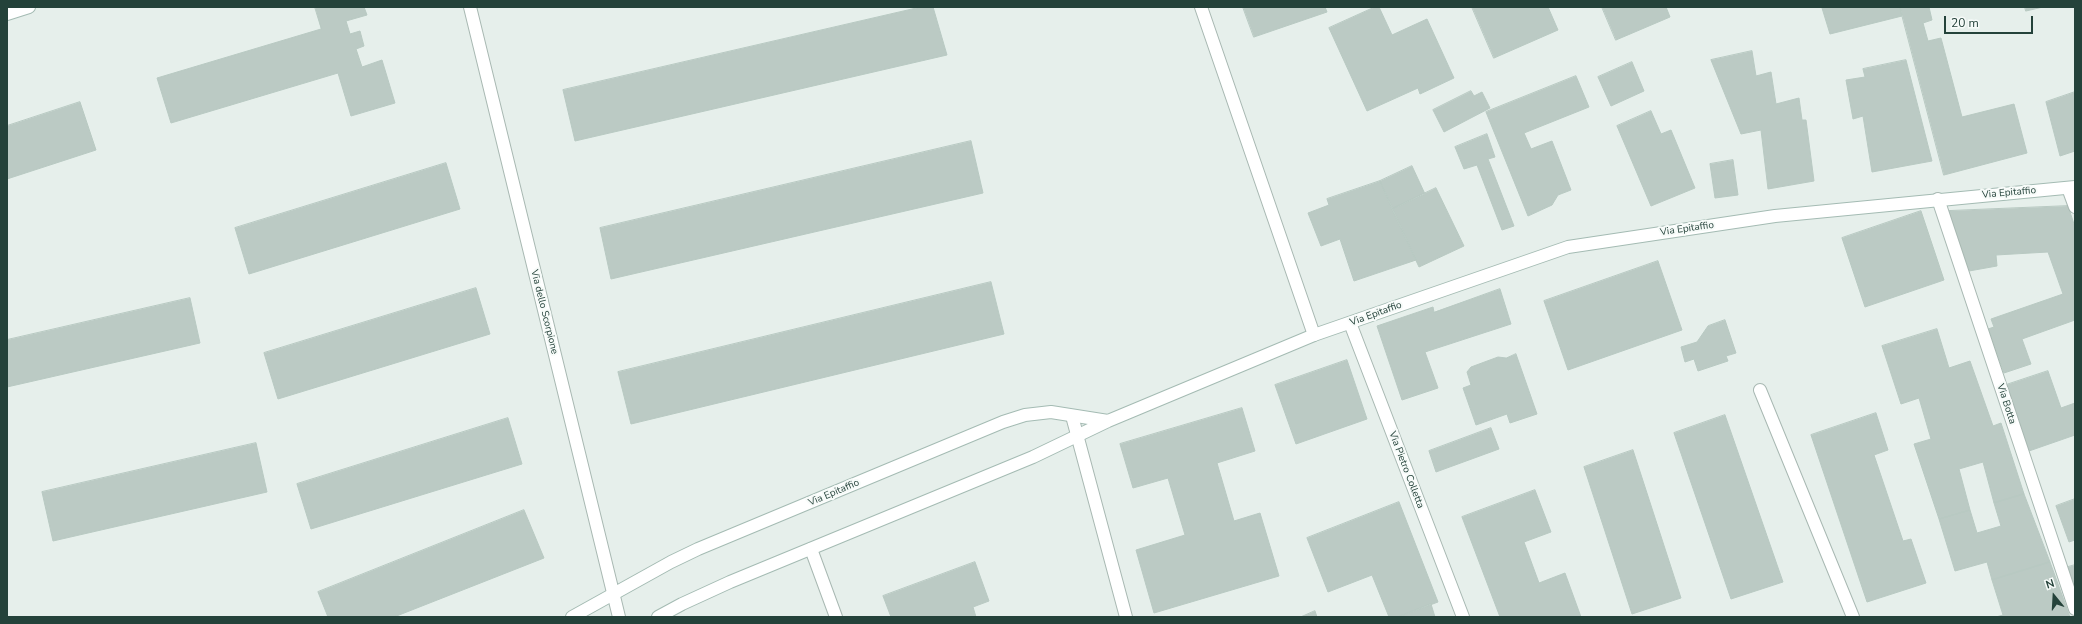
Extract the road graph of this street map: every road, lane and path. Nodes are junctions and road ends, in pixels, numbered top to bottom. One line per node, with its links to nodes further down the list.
1 (29, 7): 4 (street)
2 (470, 7): 15 (street, Via dello Scorpione)
3 (1201, 7): 9 (street)
4 (7, 14)
5 (2072, 188): 6 (street, Via Epitaffio); 7 (street)
6 (1938, 199): 8 (street, Via Epitaffio); 16 (street, Via Botta)
7 (2075, 207)
8 (1350, 323): 9 (street, Via Epitaffio); 22 (street, Via Pietro Colletta)
9 (1314, 335): 12 (street, Via Epitaffio)
10 (1760, 390): 23 (street)
11 (1072, 416): 12 (street, Via Epitaffio); 13 (street); 15 (street, Via Epitaffio)
12 (1108, 421): 13 (street, Via Epitaffio)
13 (1077, 436): 14 (street, Via Epitaffio); 21 (street)
14 (811, 549): 19 (street, Via Epitaffio); 20 (street)
15 (613, 594): 17 (street, Via Epitaffio); 18 (street, Via dello Scorpione)
16 (2075, 609)
17 (572, 617)
18 (619, 617)
19 (658, 617)
20 (836, 617)
21 (1126, 617)
22 (1463, 617)
23 (1853, 617)

